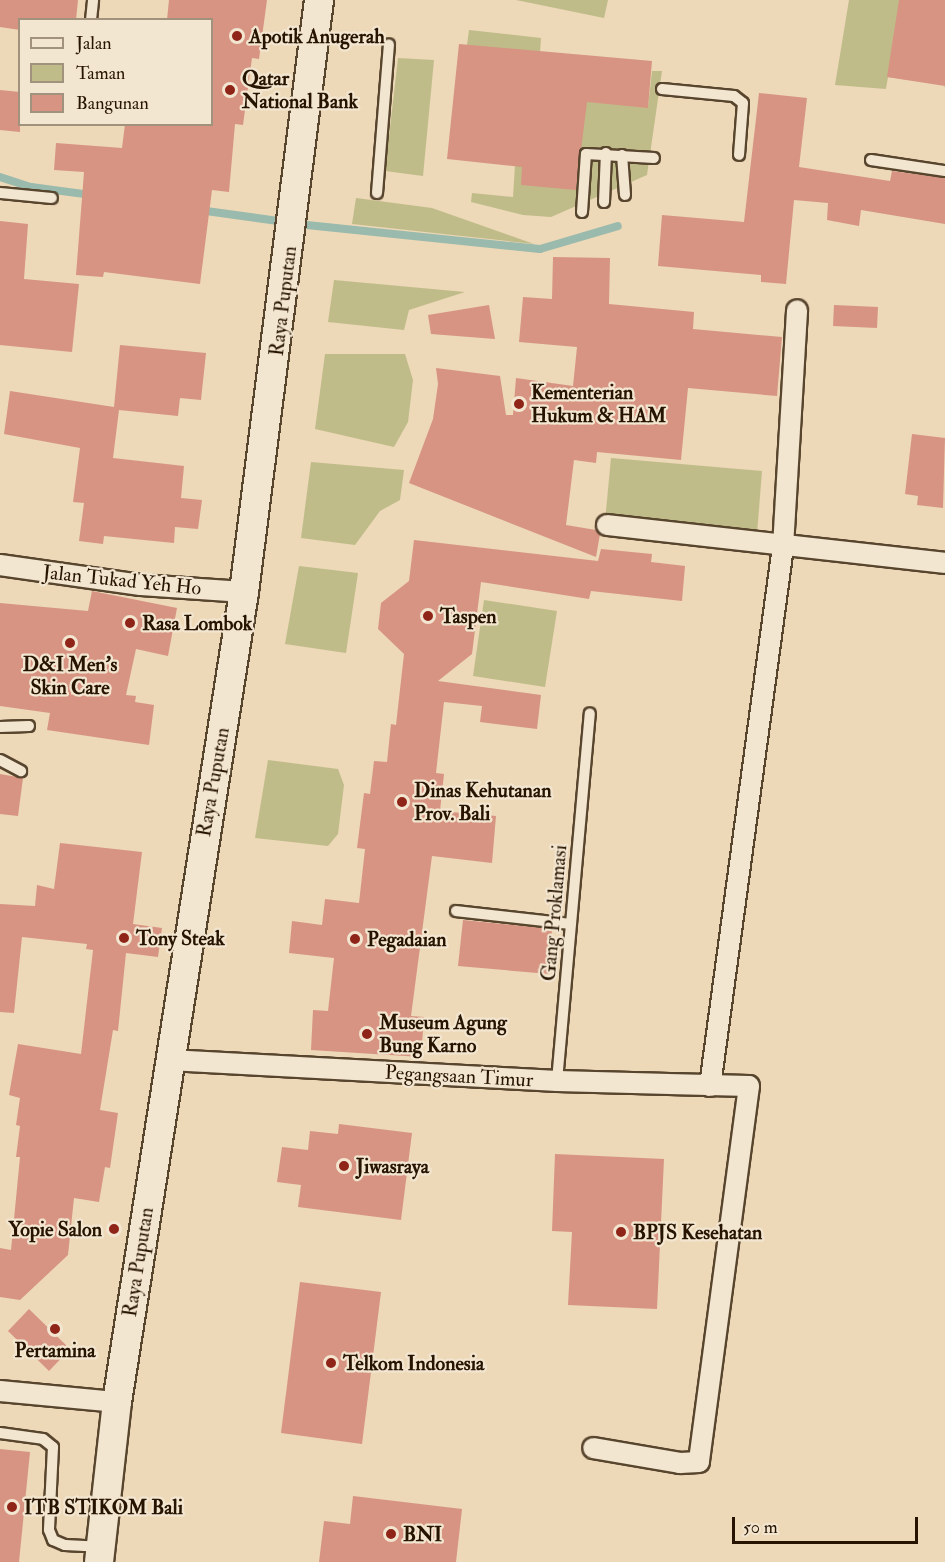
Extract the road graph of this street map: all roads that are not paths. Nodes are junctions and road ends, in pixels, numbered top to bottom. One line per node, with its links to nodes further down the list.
1 (93, 0): 3 (lane)
2 (319, 0): 23 (main road, Raya Puputan)
3 (91, 18)
4 (389, 45): 13 (lane)
5 (662, 89): 7 (lane)
6 (606, 153): 8 (lane); 16 (lane); 17 (lane)
7 (739, 154)
8 (622, 155): 9 (lane); 14 (lane)
9 (654, 158)
10 (871, 160): 11 (lane)
11 (945, 171)
12 (0, 193): 15 (lane)
13 (377, 193)
14 (625, 195)
15 (52, 198)
16 (604, 202)
17 (582, 212)
18 (796, 310): 20 (street)
19 (607, 525): 20 (street)
20 (783, 547): 21 (street); 33 (street)
21 (945, 563)
22 (0, 566): 23 (street, Jalan Tukad Yeh Ho)
23 (244, 592): 31 (main road, Raya Puputan)
24 (590, 713): 30 (lane, Gang Proklamasi)
25 (29, 726): 26 (lane)
26 (0, 727)
27 (0, 760): 28 (lane)
28 (21, 771)
29 (456, 911): 30 (lane)
30 (570, 924): 32 (lane, Gang Proklamasi)
31 (169, 1060): 32 (street, Pegangsaan Timur); 35 (main road, Raya Puputan)
32 (557, 1081): 33 (street, Pegangsaan Timur)
33 (710, 1086): 37 (street, Pegangsaan Timur)
34 (0, 1391): 35 (street)
35 (117, 1402): 38 (main road, Raya Puputan)
36 (0, 1433): 38 (lane)
37 (593, 1448)
38 (100, 1554)

